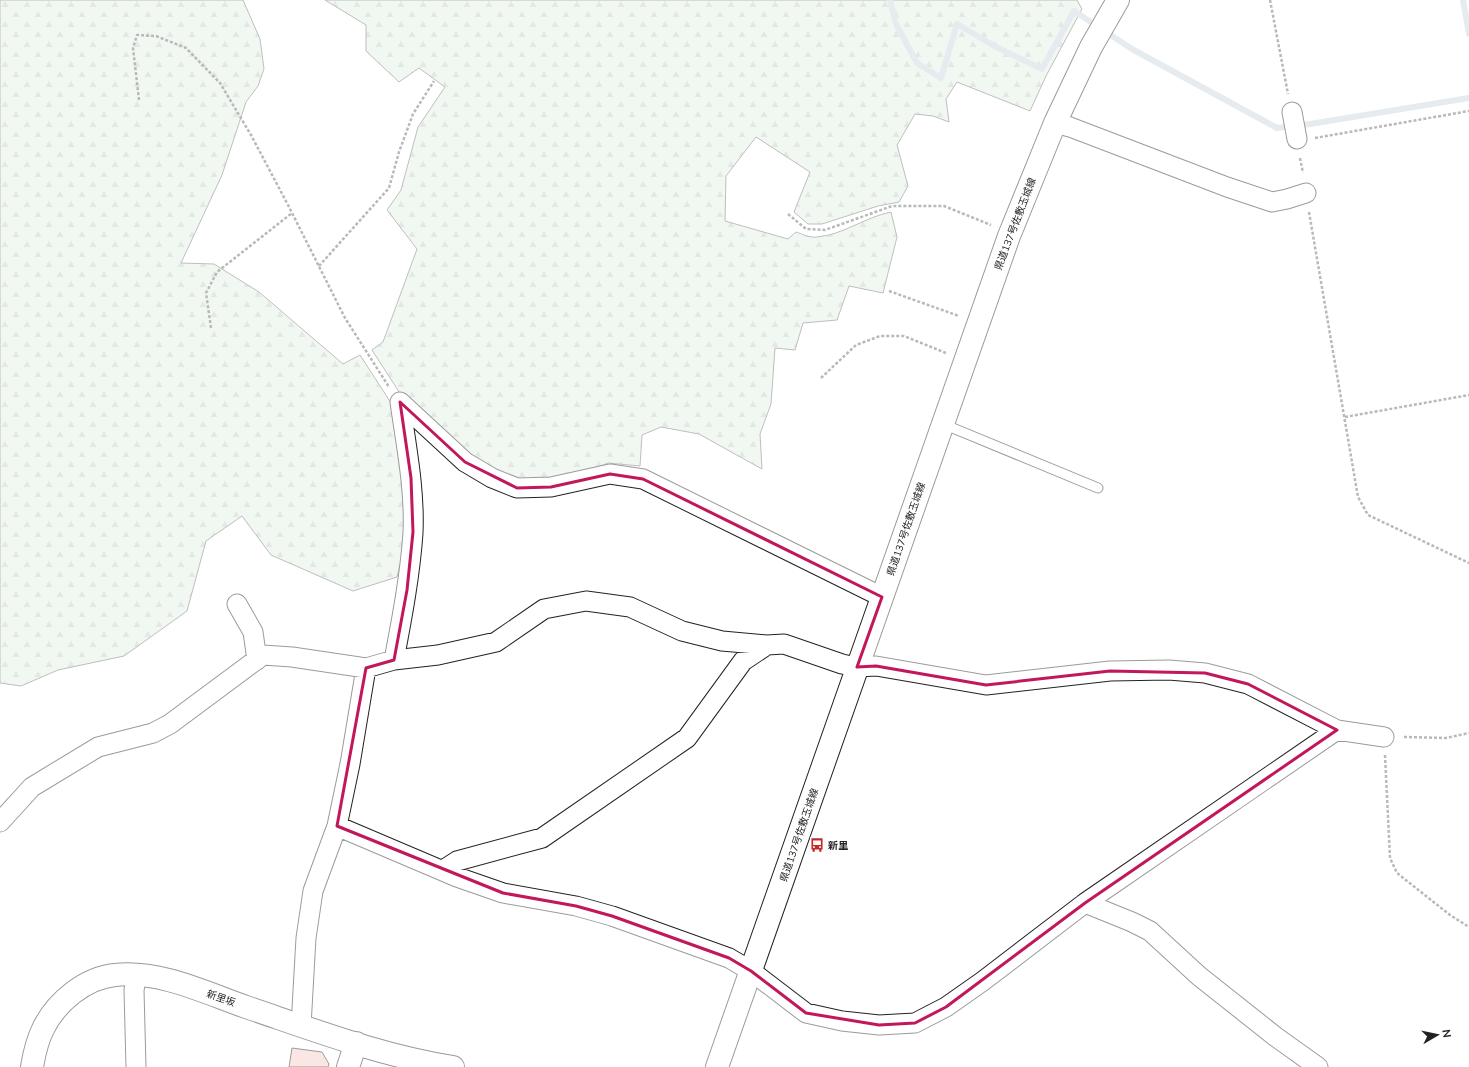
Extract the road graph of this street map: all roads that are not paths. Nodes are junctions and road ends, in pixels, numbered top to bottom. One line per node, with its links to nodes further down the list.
1 (1113, 8): 3 (main road, 県道137号佐敷玉城線)
2 (1292, 112): 4 (street)
3 (1055, 123): 5 (street); 6 (main road, 県道137号佐敷玉城線)
4 (1297, 140)
5 (1306, 193)
6 (943, 424): 7 (lane); 8 (main road, 県道137号佐敷玉城線)
7 (1098, 488)
8 (882, 597): 12 (street); 13 (main road, 県道137号佐敷玉城線)
9 (237, 604): 11 (street)
10 (767, 645): 12 (street); 13 (street); 19 (street)
11 (256, 660): 14 (street); 17 (street)
12 (394, 660): 14 (street)
13 (857, 667): 15 (street); 21 (main road, 県道137号佐敷玉城線)
14 (366, 668): 18 (street)
15 (1337, 730): 16 (street); 20 (street)
16 (1384, 737)
17 (0, 822)
18 (337, 826): 19 (street); 23 (street)
19 (443, 870): 21 (street)
20 (1085, 903): 21 (street); 30 (street)
21 (751, 971): 29 (main road, 県道137号佐敷玉城線)
22 (136, 974): 23 (main road, 新里坂); 25 (main road, 新里坂); 26 (street)
23 (301, 1026): 24 (main road, 新里坂)
24 (356, 1043): 27 (main road); 28 (main road, 新里坂)
25 (32, 1067)
26 (136, 1067)
27 (348, 1067)
28 (453, 1067)
29 (717, 1067)
30 (1318, 1067)

